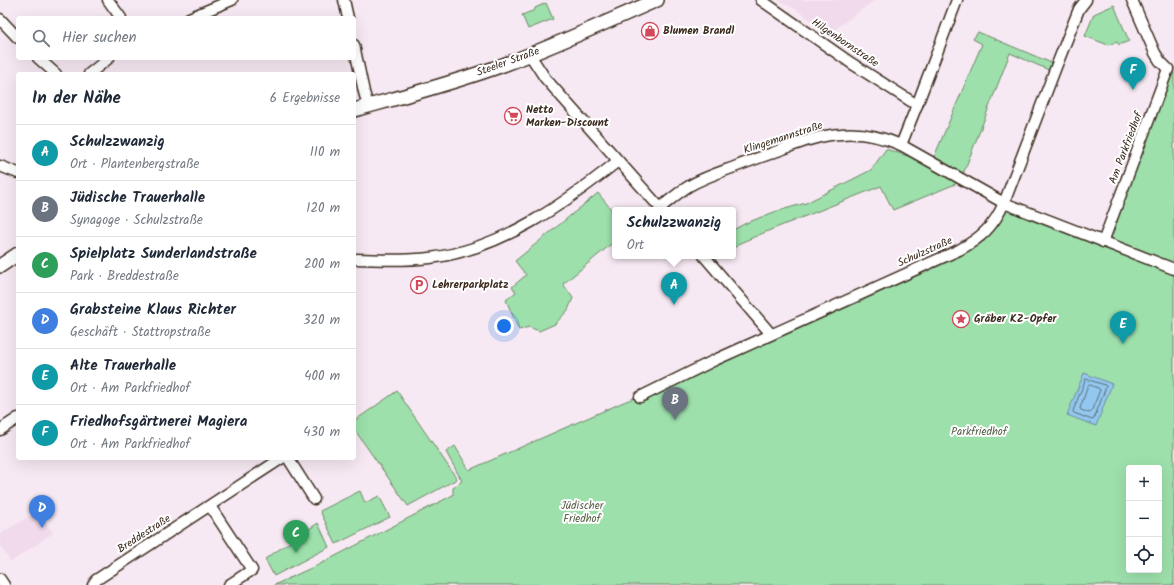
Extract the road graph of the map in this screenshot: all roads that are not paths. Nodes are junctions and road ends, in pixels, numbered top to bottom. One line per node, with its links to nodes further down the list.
1 (108, 0): 9 (street)
2 (232, 0): 10 (street)
3 (344, 0): 11 (street)
4 (657, 0): 15 (main road, Steeler Straße)
5 (761, 0): 21 (street, Hilgenbornstraße)
6 (957, 0): 21 (street)
7 (1086, 0): 28 (street, Schulzstraße)
8 (1132, 0): 18 (street)
9 (120, 16)
10 (194, 16)
11 (348, 16)
12 (0, 19): 13 (street)
13 (16, 36)
14 (356, 54): 22 (street)
15 (530, 55): 22 (main road, Steeler Straße); 25 (street)
16 (40, 60): 19 (street)
17 (106, 60): 20 (street)
18 (1171, 69): 31 (street, Am Parkfriedhof)
19 (54, 72)
20 (92, 72)
21 (917, 105): 24 (street)
22 (368, 106): 23 (main road, Steeler Straße)
23 (356, 109)
24 (901, 145): 28 (street, Klingemannstraße); 30 (street, Klingemannstraße)
25 (618, 161): 29 (street); 34 (street)
26 (0, 166): 27 (street)
27 (16, 172)
28 (1004, 203): 31 (street); 37 (street, Schulzstraße)
29 (659, 207)
30 (663, 207)
31 (1103, 242): 36 (street)
32 (16, 255): 35 (main road)
33 (707, 259): 37 (street)
34 (356, 260)
35 (0, 266)
36 (1174, 269)
37 (771, 334): 38 (street, Schulzstraße)
38 (640, 397)
39 (16, 419): 40 (street)
40 (0, 430)
41 (279, 460): 44 (street, Breddestraße)
42 (289, 460): 43 (street)
43 (314, 499)
44 (210, 506): 47 (street, Breddestraße); 48 (street)
45 (0, 579): 46 (street)
46 (4, 585)
47 (93, 585)
48 (229, 585)

